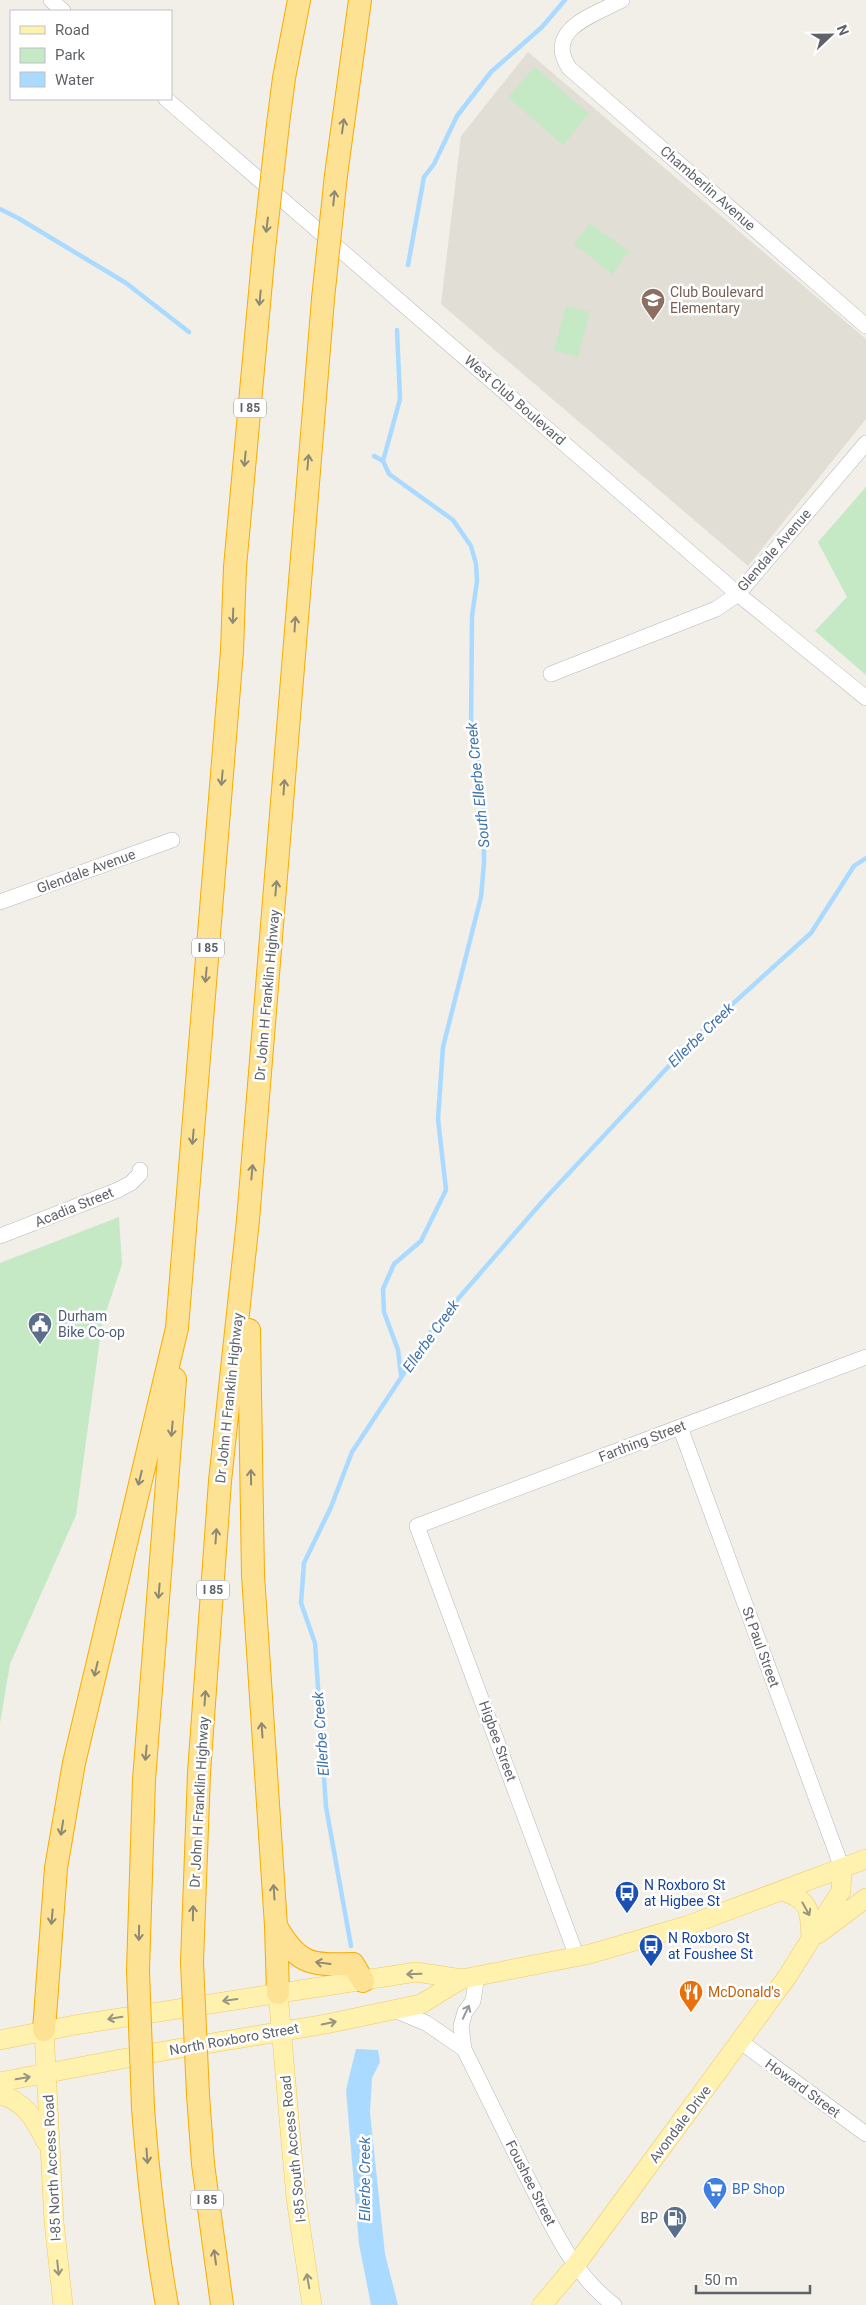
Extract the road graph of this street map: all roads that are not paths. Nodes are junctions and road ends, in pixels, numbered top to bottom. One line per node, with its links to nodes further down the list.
1 (51, 0): 6 (street)
2 (284, 0): 7 (highway)
3 (299, 0): 7 (highway, I 85)
4 (360, 0): 17 (highway, Dr John H Franklin Highway / I 85, one-way to 4, bridge)
5 (622, 0): 9 (street, Chamberlin Avenue)
6 (62, 10)
7 (284, 78): 19 (highway, I 85, one-way to 19, bridge)
8 (167, 100): 11 (street, West Club Boulevard)
9 (866, 326)
10 (866, 443): 11 (street, Glendale Avenue)
11 (738, 594): 12 (street, Glendale Avenue); 13 (street, West Club Boulevard)
12 (551, 674)
13 (866, 698)
14 (172, 840): 15 (street, Glendale Avenue)
15 (0, 902)
16 (140, 1170): 18 (street, Acadia Street)
17 (248, 1220): 27 (highway, one-way to 17); 47 (highway, Dr John H Franklin Highway / I 85, one-way to 17, bridge)
18 (0, 1236)
19 (178, 1328): 34 (highway, one-way to 34); 46 (highway, I 85, one-way to 46, bridge)
20 (866, 1356): 21 (street, Farthing Street)
21 (680, 1427): 22 (street, Farthing Street); 24 (street, St Paul Street)
22 (417, 1526): 29 (street, Higbee Street)
23 (866, 1859): 24 (main road, North Roxboro Street)
24 (842, 1868): 25 (main road, North Roxboro Street); 28 (main road, Avondale Drive)
25 (782, 1890): 28 (main road, one-way to 28); 29 (main road, North Roxboro Street)
26 (866, 1898): 28 (main road, Avondale Drive)
27 (276, 1926): 31 (highway, one-way to 27); 32 (highway)
28 (811, 1939): 37 (main road, Avondale Drive)
29 (577, 1957): 30 (main road, North Roxboro Street)
30 (470, 1978): 31 (main road, North Roxboro Street, one-way to 31); 33 (main road, North Roxboro Street); 38 (street, Foushee Street, one-way to 30)
31 (363, 1980): 32 (main road, North Roxboro Street)
32 (278, 1993): 34 (main road, North Roxboro Street, one-way to 34); 35 (main road, I-85 South Access Road)
33 (392, 2009): 35 (main road, North Roxboro Street, one-way to 33); 38 (street, Foushee Street)
34 (44, 2030): 36 (main road, North Roxboro Street); 39 (main road, I-85 North Access Road)
35 (282, 2032): 39 (main road, North Roxboro Street); 48 (main road, I-85 South Access Road, one-way to 35)
36 (0, 2040)
37 (741, 2042): 42 (street, Howard Street); 44 (main road, Avondale Drive)
38 (464, 2049): 44 (street, Foushee Street)
39 (46, 2074): 40 (main road, North Roxboro Street, one-way to 39); 43 (main road, I-85 North Access Road)
40 (0, 2082)
41 (0, 2095): 43 (main road)
42 (866, 2134)
43 (50, 2150): 45 (main road, I-85 North Access Road, one-way to 45)
44 (574, 2266): 49 (main road, Avondale Drive); 50 (street, Foushee Street)
45 (63, 2305)
46 (167, 2305)
47 (222, 2305)
48 (312, 2305)
49 (542, 2305)
50 (614, 2305)

